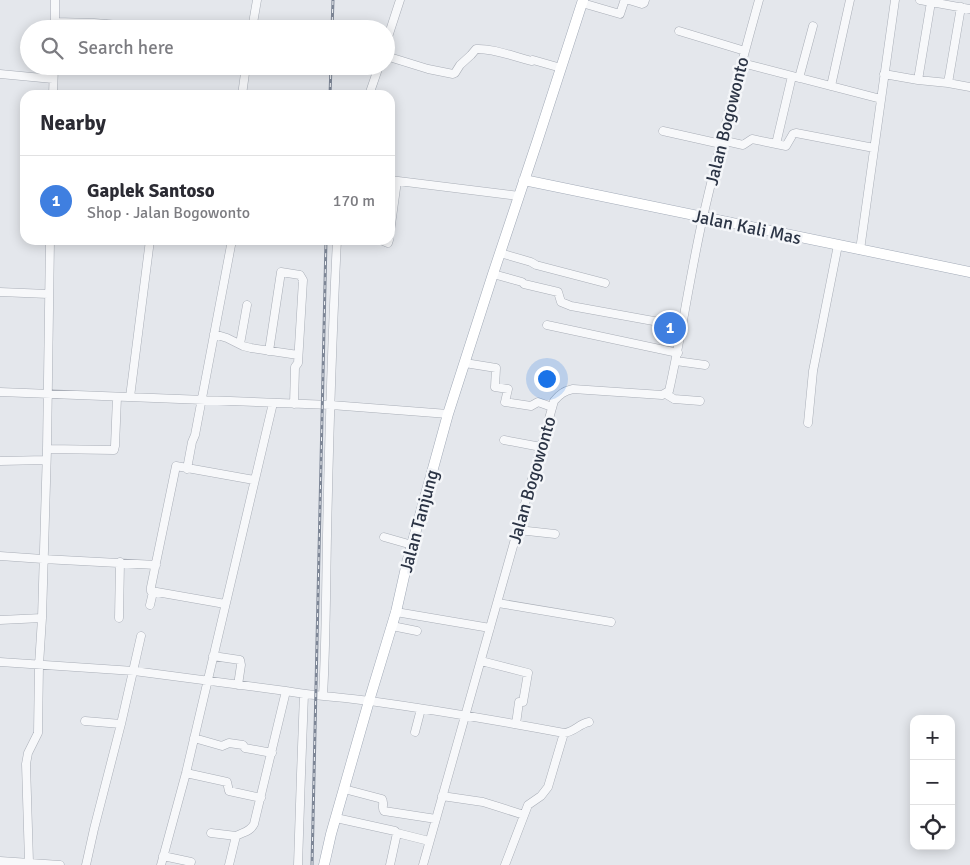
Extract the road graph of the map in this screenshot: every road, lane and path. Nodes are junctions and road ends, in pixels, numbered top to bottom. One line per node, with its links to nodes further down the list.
1 (55, 0): 14 (street)
2 (257, 0): 15 (street)
3 (400, 0): 16 (street)
4 (627, 0): 5 (street); 10 (street)
5 (645, 0)
6 (759, 0): 19 (street, Jalan Bogowonto)
7 (850, 0): 32 (street)
8 (895, 0): 24 (street)
9 (920, 0): 11 (street)
10 (582, 1): 22 (main road, Jalan Tanjung)
11 (931, 2): 12 (street); 30 (street)
12 (961, 7): 13 (street); 31 (street)
13 (970, 9)
14 (55, 20)
15 (254, 20)
16 (393, 20)
17 (813, 26): 28 (street)
18 (679, 31): 19 (street)
19 (745, 51): 21 (street, Jalan Bogowonto)
20 (395, 59): 22 (street)
21 (742, 63): 28 (street); 39 (street, Jalan Bogowonto)
22 (561, 68): 42 (main road, Jalan Tanjung)
23 (0, 74): 29 (street)
24 (884, 74): 30 (street); 37 (street)
25 (54, 75): 29 (street)
26 (245, 75): 35 (street)
27 (375, 75): 36 (street)
28 (796, 77): 32 (street); 40 (street)
29 (54, 79): 34 (street)
30 (918, 80): 31 (street)
31 (948, 83): 33 (street)
32 (831, 86): 37 (street)
33 (970, 87)
34 (53, 90)
35 (243, 90)
36 (371, 90)
37 (881, 99): 41 (street)
38 (663, 131): 39 (street)
39 (721, 142): 40 (street); 45 (street, Jalan Bogowonto)
40 (776, 144): 41 (street)
41 (874, 148): 51 (street)
42 (524, 180): 44 (main road, Jalan Tanjung); 45 (main road, Jalan Kali Mas)
43 (395, 181): 44 (street)
44 (519, 196): 52 (main road, Jalan Tanjung)
45 (703, 218): 50 (main road, Jalan Kali Mas); 60 (street, Jalan Bogowonto)
46 (50, 245): 57 (street)
47 (149, 245): 72 (street)
48 (231, 245): 61 (street)
49 (337, 245): 77 (street)
50 (838, 245): 51 (main road, Jalan Kali Mas); 80 (street)
51 (860, 250): 53 (main road, Jalan Kali Mas)
52 (500, 253): 54 (main road, Jalan Tanjung); 55 (street)
53 (970, 272)
54 (493, 274): 60 (street); 66 (main road, Jalan Tanjung)
55 (605, 283)
56 (0, 292): 57 (street)
57 (48, 294): 69 (street)
58 (247, 305): 62 (street)
59 (547, 325): 64 (street)
60 (681, 326): 64 (street, Jalan Bogowonto)
61 (214, 334): 62 (street); 73 (street)
62 (240, 344): 63 (street)
63 (269, 351): 65 (street); 65 (street)
64 (677, 357): 67 (street); 70 (street, Jalan Bogowonto)
65 (298, 359): 76 (street)
66 (465, 363): 78 (street); 79 (main road, Jalan Tanjung)
67 (705, 365)
68 (0, 392): 69 (street)
69 (47, 394): 71 (street); 83 (street)
70 (666, 394): 74 (street); 78 (street, Jalan Bogowonto)
71 (117, 397): 72 (street); 83 (street)
72 (130, 397): 73 (street)
73 (202, 400): 75 (street); 86 (street)
74 (700, 401)
75 (273, 403): 76 (street); 87 (street)
76 (297, 404): 77 (street)
77 (331, 405): 79 (street); 118 (street)
78 (552, 408): 82 (street, Jalan Bogowonto)
79 (448, 414): 91 (main road, Jalan Tanjung)
80 (808, 423)
81 (504, 440): 82 (street)
82 (541, 447): 88 (street, Jalan Bogowonto)
83 (46, 449): 84 (street)
84 (46, 460): 85 (street); 93 (street)
85 (0, 461)
86 (187, 469): 87 (street); 95 (street)
87 (254, 480): 98 (street)
88 (518, 530): 89 (street); 97 (street, Jalan Bogowonto)
89 (555, 534)
90 (384, 537): 91 (street)
91 (412, 545): 100 (main road, Jalan Tanjung)
92 (0, 556): 93 (street)
93 (43, 559): 94 (street); 101 (street)
94 (120, 562): 95 (street); 102 (street)
95 (156, 565): 96 (street)
96 (153, 592): 98 (street); 99 (street)
97 (498, 602): 104 (street); 106 (street, Jalan Bogowonto)
98 (225, 604): 109 (street)
99 (150, 605)
100 (396, 612): 105 (main road, Jalan Tanjung); 106 (street)
101 (42, 618): 103 (street); 112 (street)
102 (118, 618)
103 (0, 620)
104 (611, 622)
105 (392, 626): 107 (street); 119 (main road, Jalan Tanjung)
106 (490, 628): 110 (street, Jalan Bogowonto)
107 (417, 631)
108 (140, 636): 113 (street)
109 (213, 656): 114 (street); 115 (street)
110 (481, 661): 121 (street, Jalan Bogowonto); 125 (street)
111 (0, 662): 112 (street)
112 (39, 665): 113 (street); 143 (street)
113 (134, 671): 114 (street); 124 (street)
114 (208, 680): 115 (street); 128 (street)
115 (238, 685): 116 (street)
116 (286, 691): 117 (street); 129 (street)
117 (304, 694): 118 (street); 150 (street)
118 (323, 696): 119 (street)
119 (369, 701): 120 (street); 131 (main road, Jalan Tanjung)
120 (421, 709): 121 (street); 126 (street)
121 (465, 716): 125 (street); 132 (street, Jalan Bogowonto)
122 (85, 721): 124 (street)
123 (589, 722): 127 (street)
124 (121, 724): 147 (street)
125 (516, 724): 127 (street)
126 (415, 732)
127 (564, 733): 134 (street)
128 (194, 738): 129 (street); 130 (street)
129 (272, 753): 133 (street)
130 (186, 773): 133 (street); 141 (street)
131 (344, 789): 135 (main road, Jalan Tanjung); 136 (street)
132 (442, 796): 134 (street); 136 (street, Jalan Bogowonto)
133 (261, 798): 139 (street)
134 (524, 815): 154 (street)
135 (336, 818): 138 (street); 151 (main road, Jalan Tanjung)
136 (436, 819): 140 (street, Jalan Bogowonto)
137 (211, 832): 139 (street)
138 (397, 833): 140 (street); 152 (street)
139 (236, 836): 149 (street)
140 (429, 841): 153 (street, Jalan Bogowonto)
141 (163, 856): 144 (street); 148 (street)
142 (0, 861): 143 (street)
143 (30, 862): 145 (street)
144 (191, 862)
145 (41, 864): 146 (street)
146 (60, 865)
147 (86, 865)
148 (161, 865)
149 (229, 865)
150 (298, 865)
151 (324, 865)
152 (390, 865)
153 (423, 865)
154 (505, 865)

